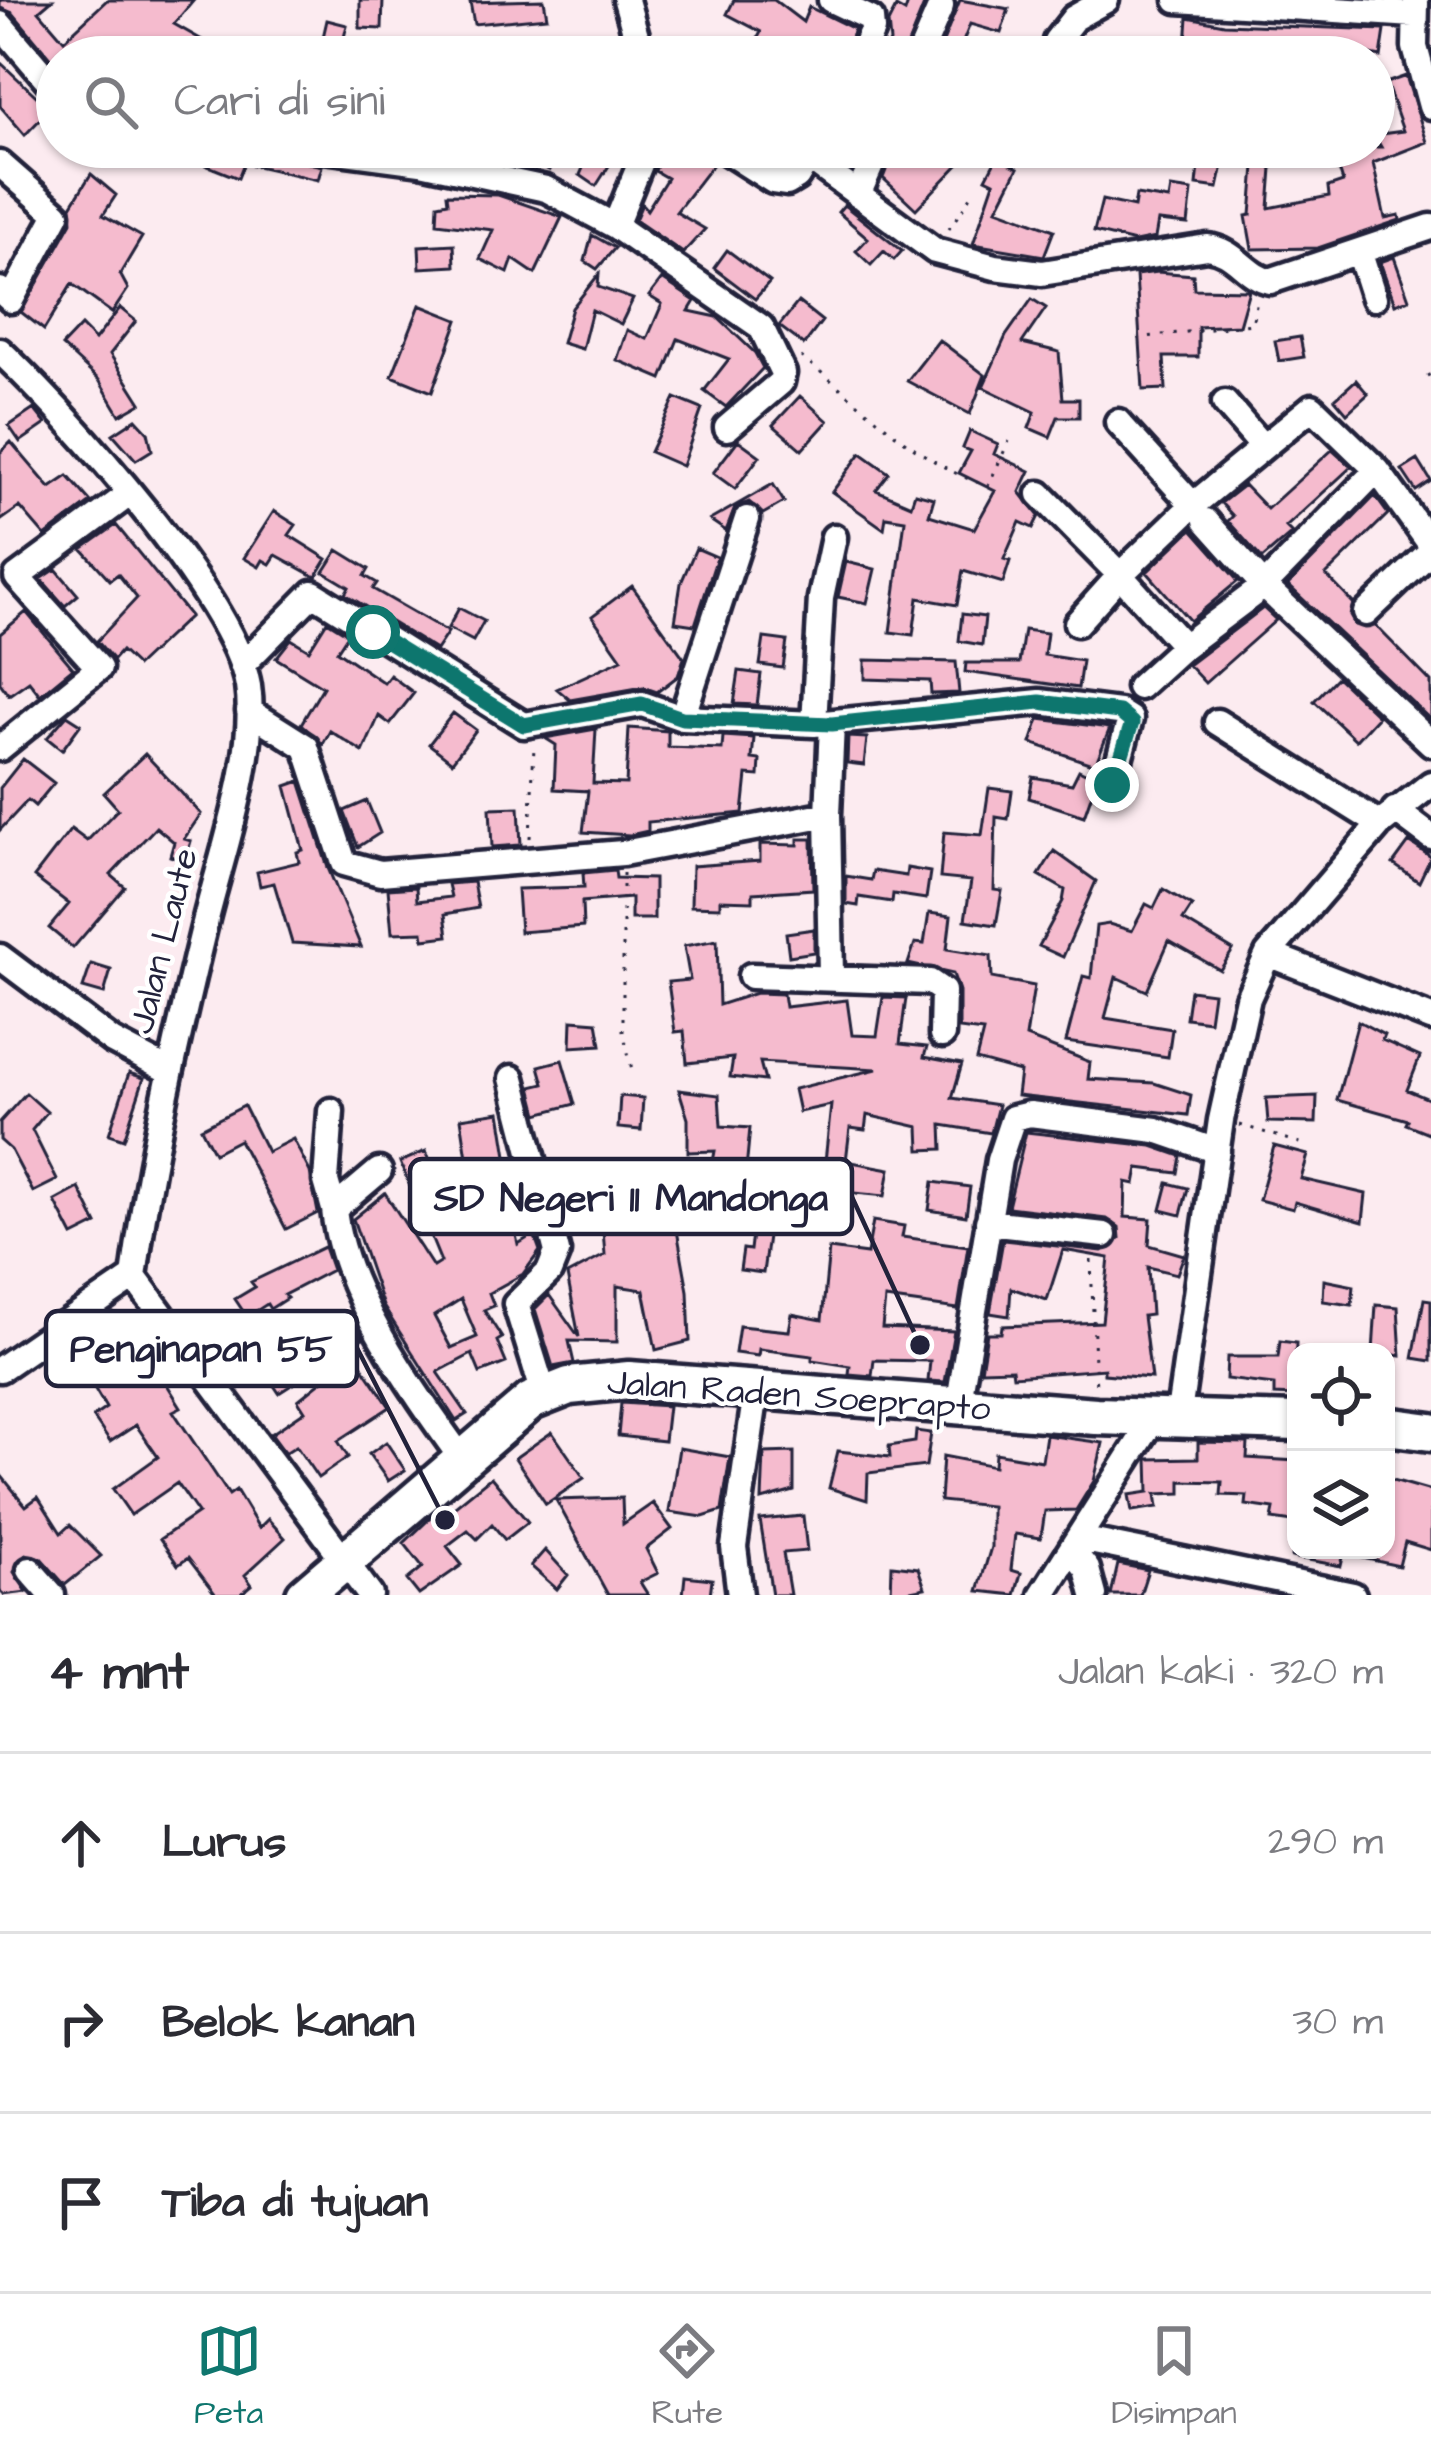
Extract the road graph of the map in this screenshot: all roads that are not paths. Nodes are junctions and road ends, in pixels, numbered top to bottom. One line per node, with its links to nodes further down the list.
1 (626, 0): 8 (street)
2 (831, 0): 9 (street)
3 (1106, 0): 11 (street)
4 (1177, 0): 6 (street)
5 (941, 7): 10 (street)
6 (1415, 8): 13 (street)
7 (0, 24): 12 (street)
8 (636, 36)
9 (869, 36)
10 (928, 36)
11 (1060, 36)
12 (36, 67)
13 (1431, 106)
14 (0, 164): 25 (street)
15 (449, 168): 22 (street)
16 (638, 168): 22 (street)
17 (756, 168): 18 (street)
18 (803, 168)
19 (828, 168): 21 (street)
20 (870, 168): 21 (street)
21 (858, 195): 24 (street)
22 (615, 226): 30 (street)
23 (1431, 227): 24 (street)
24 (1360, 254): 26 (street)
25 (0, 290)
26 (1374, 298)
27 (0, 351): 34 (street, Jalan Laute)
28 (1225, 404): 31 (street)
29 (1118, 422): 35 (street)
30 (727, 428)
31 (1263, 447): 32 (street); 35 (street)
32 (1377, 470): 38 (street); 41 (street)
33 (1040, 494): 39 (street)
34 (128, 495): 40 (street); 45 (street, Jalan Laute)
35 (1200, 513): 39 (street); 41 (street)
36 (747, 519): 48 (street)
37 (834, 537): 50 (street)
38 (1431, 548): 42 (street)
39 (1120, 575): 43 (street); 44 (street)
40 (8, 583): 52 (street)
41 (1264, 586): 44 (street); 51 (street)
42 (1366, 614)
43 (1077, 623)
44 (1184, 646): 46 (street)
45 (242, 665): 47 (street, Jalan Laute); 48 (street)
46 (1139, 687)
47 (249, 711): 55 (street); 64 (street, Jalan Laute)
48 (682, 718): 50 (street)
49 (1217, 722): 56 (street)
50 (823, 724): 54 (street); 55 (street)
51 (1431, 743)
52 (0, 748)
53 (1431, 784): 56 (street)
54 (1112, 785)
55 (828, 814): 60 (street)
56 (1387, 817): 57 (street); 58 (street)
57 (1431, 837)
58 (1268, 954): 62 (street); 67 (street)
59 (1, 961): 64 (street)
60 (831, 975): 61 (street); 63 (street)
61 (751, 976)
62 (1431, 1018)
63 (942, 1035)
64 (169, 1071): 72 (street, Jalan Laute)
65 (512, 1078): 75 (street)
66 (331, 1111): 69 (street)
67 (1217, 1151): 70 (street); 77 (street)
68 (379, 1171): 69 (street)
69 (334, 1209): 81 (street)
70 (988, 1222): 71 (street); 76 (street)
71 (1104, 1235)
72 (134, 1277): 73 (street); 83 (street)
73 (0, 1369)
74 (756, 1392): 75 (highway, Jalan Raden Soeprapto); 76 (highway, Jalan Raden Soeprapto); 88 (street)
75 (544, 1394): 81 (highway, Jalan Raden Soeprapto)
76 (958, 1407): 77 (highway, Jalan Raden Soeprapto)
77 (1166, 1420): 78 (highway, Jalan Raden Soeprapto); 82 (street)
78 (1287, 1422)
79 (1395, 1427): 80 (highway)
80 (1431, 1432)
81 (462, 1459): 83 (highway, Jalan Raden Soeprapto)
82 (1076, 1544): 89 (street); 90 (street); 91 (street)
83 (345, 1562): 86 (highway, Jalan Raden Soeprapto); 87 (street)
84 (30, 1570): 85 (street)
85 (52, 1595)
86 (305, 1595)
87 (370, 1595)
88 (740, 1595)
89 (1042, 1595)
90 (1094, 1595)
91 (1353, 1595)

